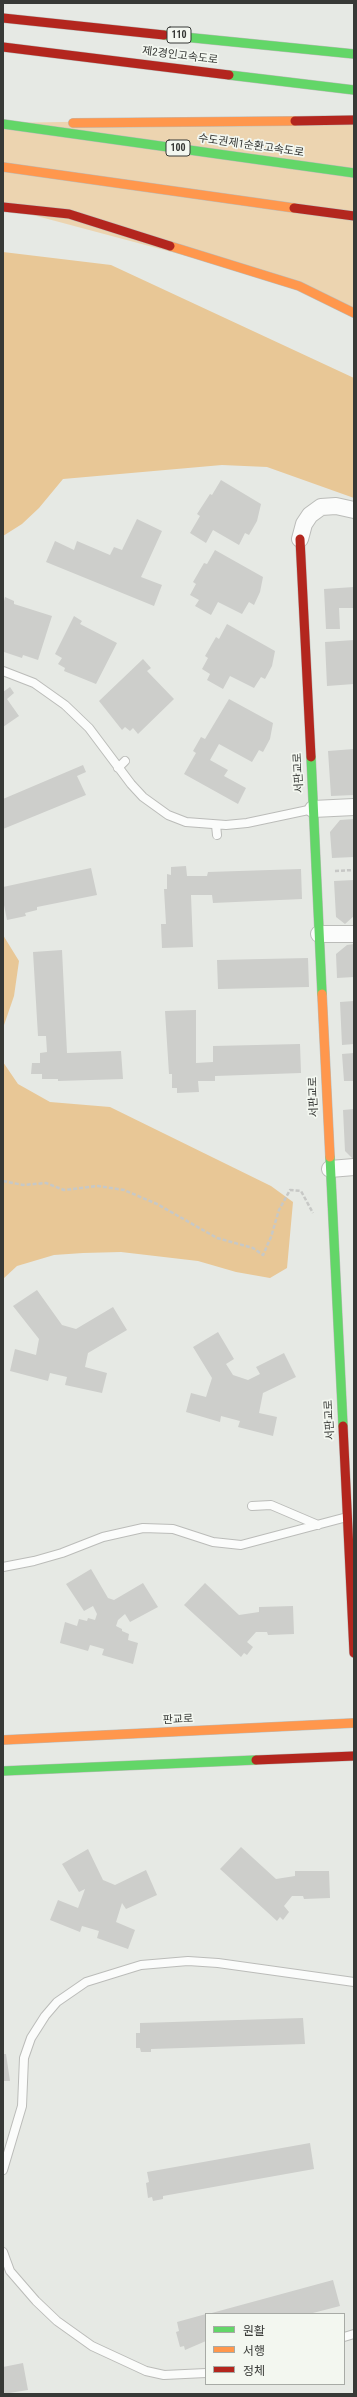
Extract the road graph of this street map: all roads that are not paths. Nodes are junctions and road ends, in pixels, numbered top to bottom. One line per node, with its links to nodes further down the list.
1 (3, 18): 3 (main road, 제2경인고속도로 / 110)
2 (3, 47): 4 (main road, 제2경인고속도로)
3 (354, 54)
4 (354, 90)
5 (354, 120): 6 (main road)
6 (3, 123): 8 (main road, 수도권제1순환고속도로 / 100)
7 (3, 168): 10 (main road)
8 (354, 173)
9 (3, 207): 11 (main road)
10 (354, 216)
11 (354, 313)
12 (354, 510): 13 (street)
13 (300, 539): 18 (main road, 서판교로)
14 (3, 671): 16 (lane)
15 (126, 761): 16 (lane)
16 (118, 768): 19 (lane)
17 (354, 807): 18 (street)
18 (313, 809): 19 (lane); 21 (main road, 서판교로)
19 (216, 825): 20 (lane)
20 (217, 834)
21 (319, 934): 22 (street); 24 (main road, 서판교로)
22 (354, 934)
23 (354, 1167): 24 (street)
24 (330, 1168): 26 (main road, 서판교로)
25 (252, 1506): 27 (lane)
26 (351, 1516): 27 (lane); 29 (main road, 서판교로)
27 (318, 1525): 28 (lane)
28 (3, 1567)
29 (354, 1653)
30 (354, 1723): 31 (main road, 판교로)
31 (3, 1740)
32 (354, 1756): 33 (main road)
33 (3, 1771)
34 (354, 1982): 35 (lane)
35 (3, 2170)
36 (3, 2252): 37 (lane)
37 (205, 2373)

